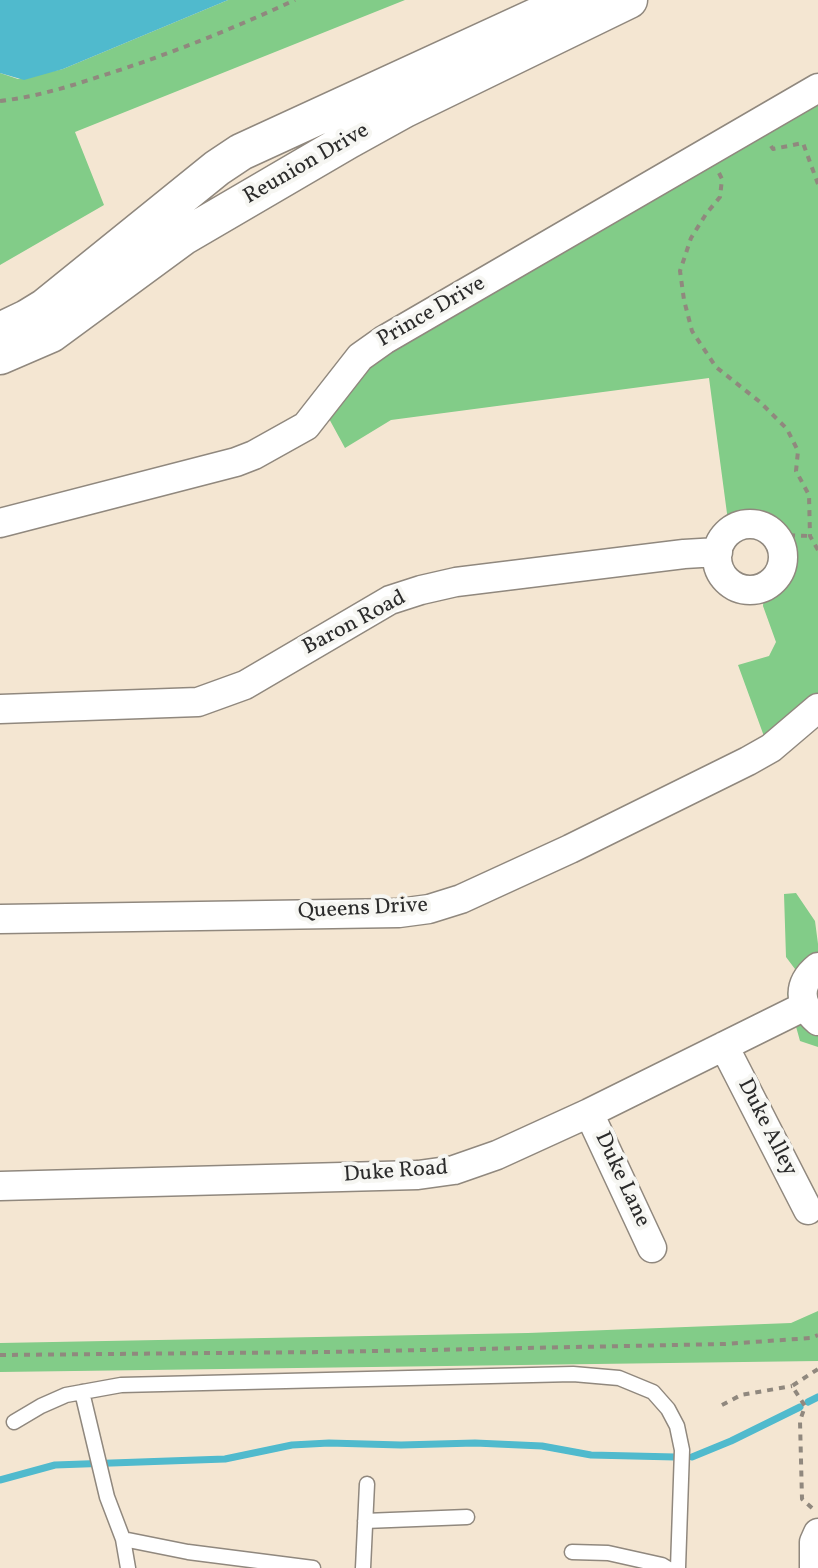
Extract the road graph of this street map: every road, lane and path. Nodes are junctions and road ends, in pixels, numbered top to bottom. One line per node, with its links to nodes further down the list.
1 (295, 0): 5 (path)
2 (572, 0): 9 (street, Reunion Drive)
3 (629, 0): 10 (street, Reunion Drive)
4 (818, 88): 6 (street, Prince Drive)
5 (0, 101)
6 (759, 123): 7 (street, Prince Drive); 8 (path)
7 (708, 152): 11 (street, Prince Drive); 12 (path)
8 (818, 184)
9 (0, 331)
10 (0, 356)
11 (0, 523)
12 (810, 536): 13 (path); 14 (path)
13 (778, 539): 15 (street); 15 (street)
14 (818, 550)
15 (718, 552): 17 (street, Baron Road)
16 (818, 708): 18 (street, Queens Drive)
17 (0, 709)
18 (0, 919)
19 (818, 967): 20 (street, Duke Road)
20 (811, 1014): 21 (street, Duke Road)
21 (724, 1046): 22 (street, Duke Road); 24 (street, Duke Alley)
22 (589, 1113): 23 (street, Duke Road); 25 (street, Duke Lane)
23 (0, 1186)
24 (808, 1210)
25 (652, 1248)
26 (818, 1335): 27 (path)
27 (0, 1355)
28 (818, 1369): 29 (path)
29 (792, 1386): 31 (path); 34 (path)
30 (82, 1392): 32 (lane); 38 (lane); 44 (lane)
31 (722, 1405)
32 (14, 1422)
33 (367, 1484): 36 (lane)
34 (818, 1514)
35 (467, 1517): 36 (lane)
36 (365, 1521): 42 (lane)
37 (818, 1533): 45 (street)
38 (123, 1539): 40 (lane); 41 (lane)
39 (572, 1552): 43 (lane)
40 (128, 1568)
41 (313, 1568)
42 (363, 1568)
43 (667, 1568)
44 (678, 1568)
45 (814, 1568)

